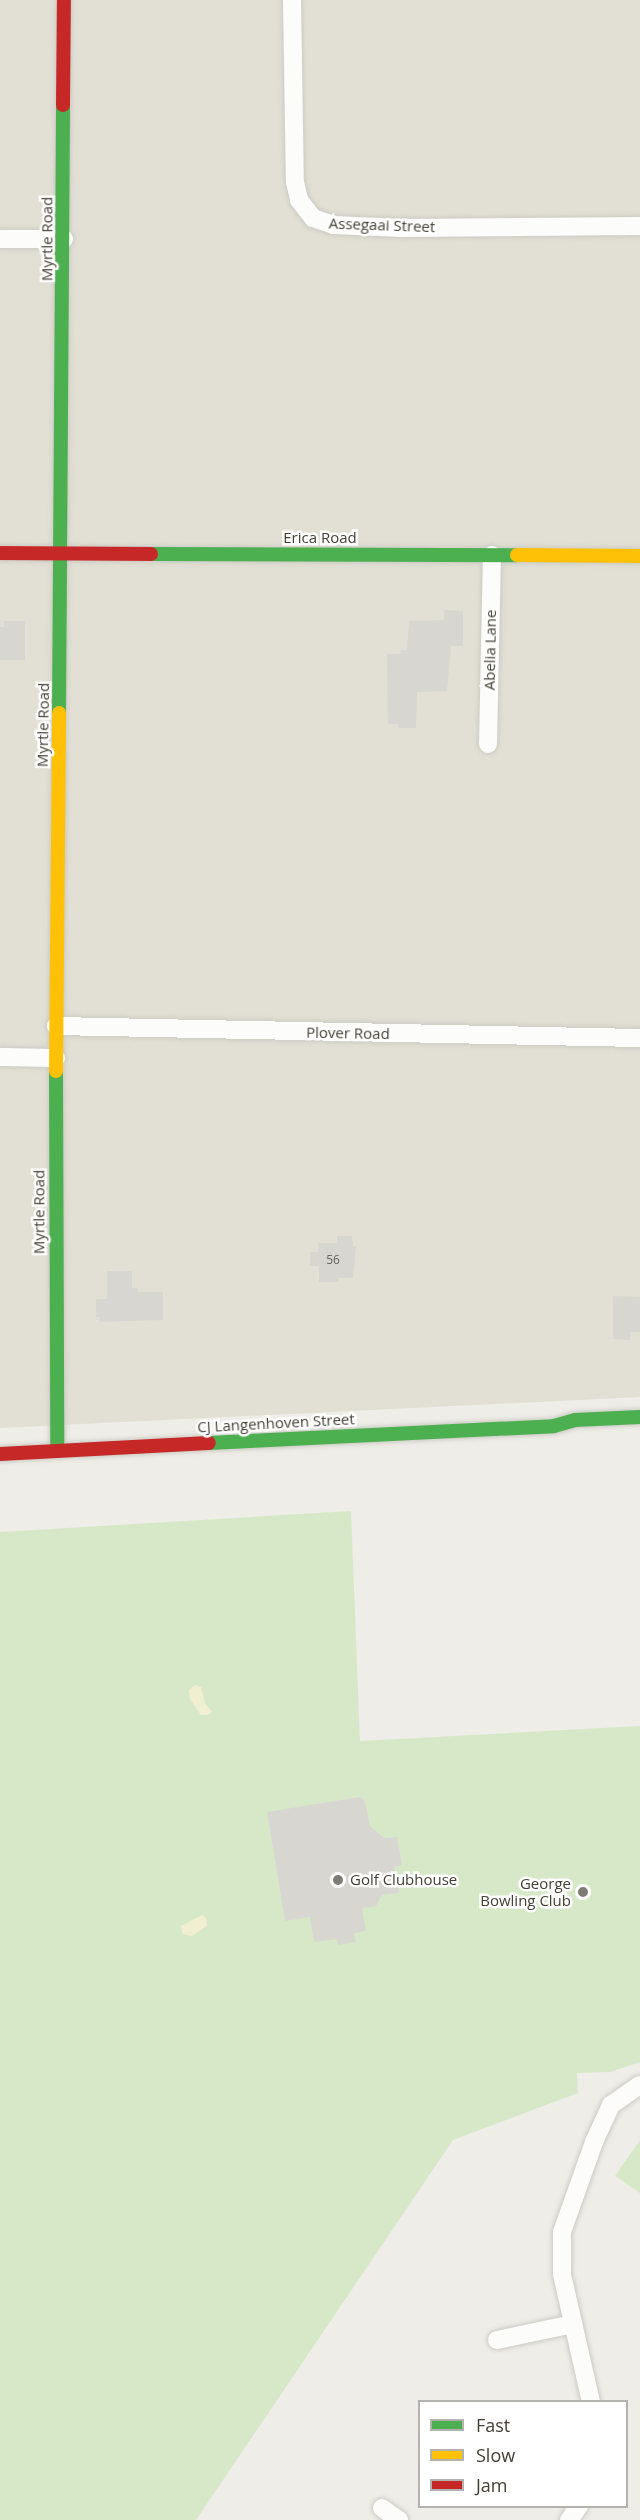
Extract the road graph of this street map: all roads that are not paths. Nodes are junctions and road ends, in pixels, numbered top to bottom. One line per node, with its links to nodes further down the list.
1 (64, 0): 5 (main road, Myrtle Road)
2 (292, 0): 3 (street, Assegaai Street)
3 (640, 226)
4 (0, 239): 5 (street)
5 (64, 239): 7 (main road, Myrtle Road)
6 (0, 553): 7 (main road, Erica Road)
7 (61, 553): 8 (main road, Erica Road); 11 (main road, Myrtle Road)
8 (492, 555): 9 (main road, Erica Road); 10 (street, Abelia Lane)
9 (640, 556)
10 (488, 744)
11 (56, 1026): 12 (street, Plover Road); 14 (main road, Myrtle Road)
12 (640, 1038)
13 (0, 1057): 14 (street)
14 (56, 1058): 18 (main road, Myrtle Road)
15 (640, 1417): 16 (main road, CJ Langenhoven Street)
16 (554, 1426): 17 (main road, CJ Langenhoven Street); 18 (main road, CJ Langenhoven Street)
17 (608, 1433)
18 (57, 1451): 19 (main road, CJ Langenhoven Street)
19 (0, 1454)
20 (640, 2085): 21 (street)
21 (573, 2324): 22 (street); 23 (street)
22 (497, 2340)
23 (591, 2400)
24 (382, 2508): 25 (street)
25 (399, 2520)

